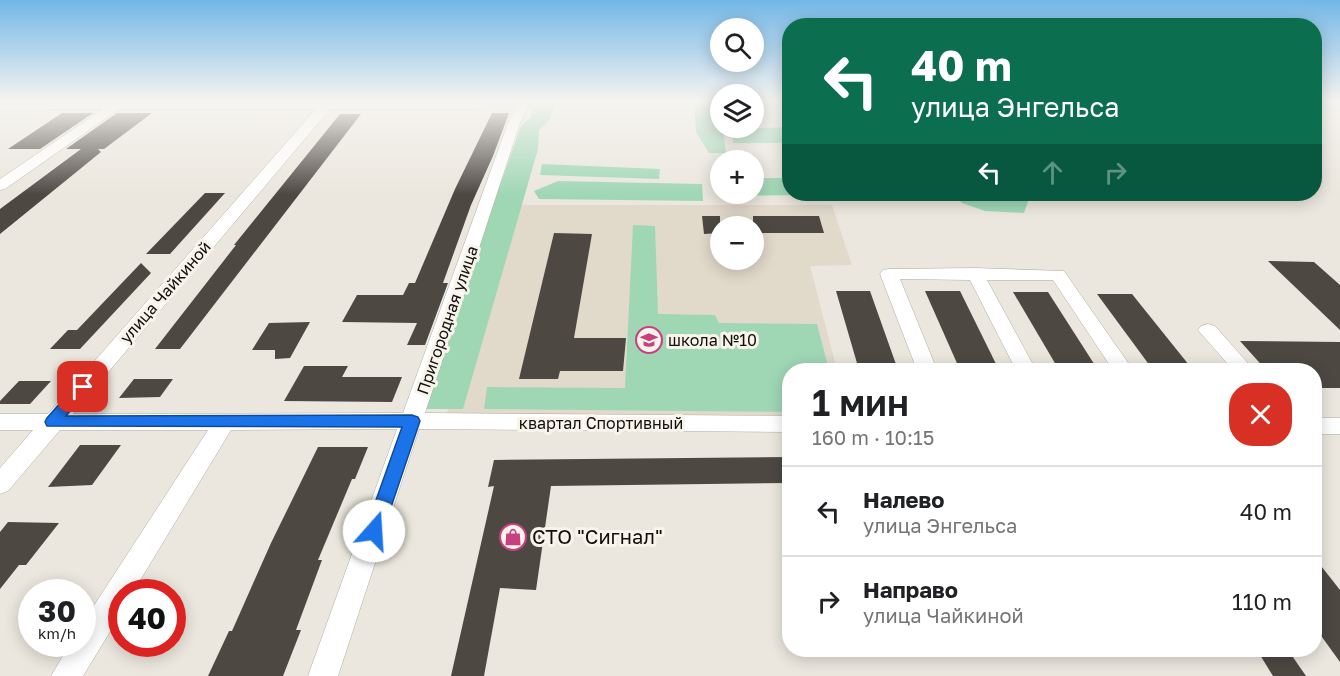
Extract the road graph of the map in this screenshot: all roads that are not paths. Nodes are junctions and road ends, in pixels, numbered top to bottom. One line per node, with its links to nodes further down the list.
1 (77, 133): 4 (street)
2 (303, 133): 13 (street, улица Чайкиной)
3 (511, 133): 11 (street, Пригородная улица)
4 (0, 186)
5 (975, 273): 7 (street); 8 (street); 9 (street)
6 (1208, 330): 10 (street)
7 (924, 363)
8 (1022, 363)
9 (1118, 363)
10 (1238, 363)
11 (412, 421): 14 (street, квартал Спортивный); 15 (street, квартал Спортивный); 20 (street, Пригородная улица)
12 (0, 422): 13 (street, квартал Спортивный)
13 (53, 422): 14 (street, квартал Спортивный); 18 (street, улица Чайкиной)
14 (224, 423): 19 (street)
15 (782, 424)
16 (1322, 426): 17 (street)
17 (1340, 426)
18 (0, 484)
19 (66, 676)
20 (323, 676)

